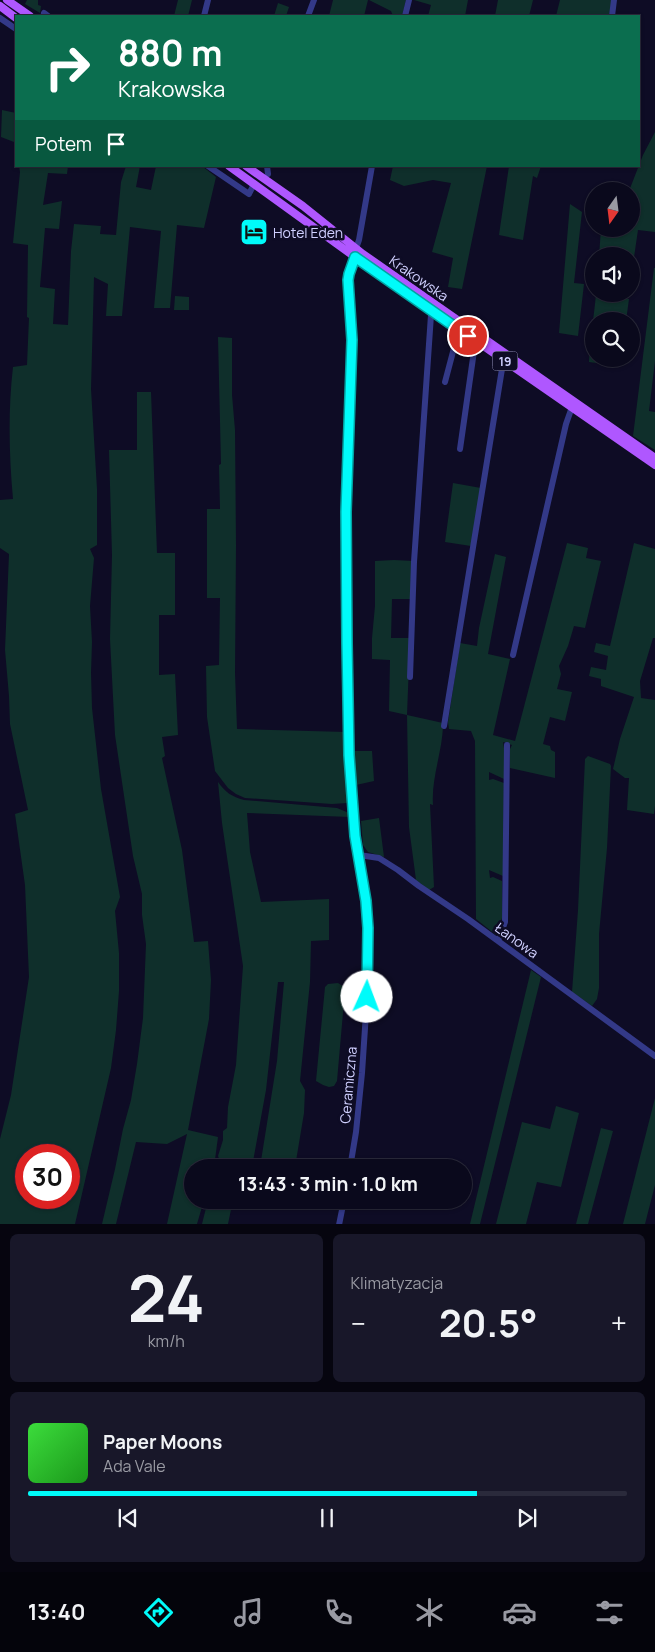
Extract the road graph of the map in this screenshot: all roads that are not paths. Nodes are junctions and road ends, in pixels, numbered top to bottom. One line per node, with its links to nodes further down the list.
1 (7, 0): 7 (main road)
2 (208, 0): 8 (street)
3 (314, 0): 9 (street)
4 (409, 0): 10 (street)
5 (614, 0): 11 (street)
6 (0, 6): 12 (main road)
7 (29, 15)
8 (204, 15)
9 (308, 15)
10 (405, 15)
11 (612, 15)
12 (15, 17)
13 (0, 18): 14 (street)
14 (15, 28)
15 (209, 167): 21 (street)
16 (230, 167): 21 (main road, Krakowska / 19)
17 (247, 167): 22 (main road, Krakowska / 19)
18 (267, 167): 20 (street)
19 (372, 167): 22 (street, Ceramiczna)
20 (268, 174)
21 (254, 184): 23 (main road, Krakowska / 19)
22 (355, 248): 23 (street, Ceramiczna); 31 (main road, Krakowska / 19)
23 (355, 257): 24 (main road, Krakowska / 19); 37 (street, Ceramiczna)
24 (433, 311): 25 (main road, Krakowska / 19); 34 (street, Krakowska)
25 (459, 329): 26 (main road, Krakowska / 19); 28 (street)
26 (478, 342): 27 (main road, Krakowska / 19); 30 (street)
27 (506, 362): 29 (main road, Krakowska / 19); 35 (street)
28 (445, 382)
29 (572, 407): 32 (main road, Krakowska / 19); 33 (street)
30 (460, 449)
31 (655, 458)
32 (655, 465)
33 (513, 655)
34 (410, 677)
35 (444, 726)
36 (507, 745): 38 (street)
37 (359, 855): 38 (street, Łanowa); 40 (street, Ceramiczna)
38 (498, 940): 39 (street, Łanowa)
39 (655, 1056)
40 (352, 1159)
41 (342, 1209): 42 (street)
42 (339, 1224)

